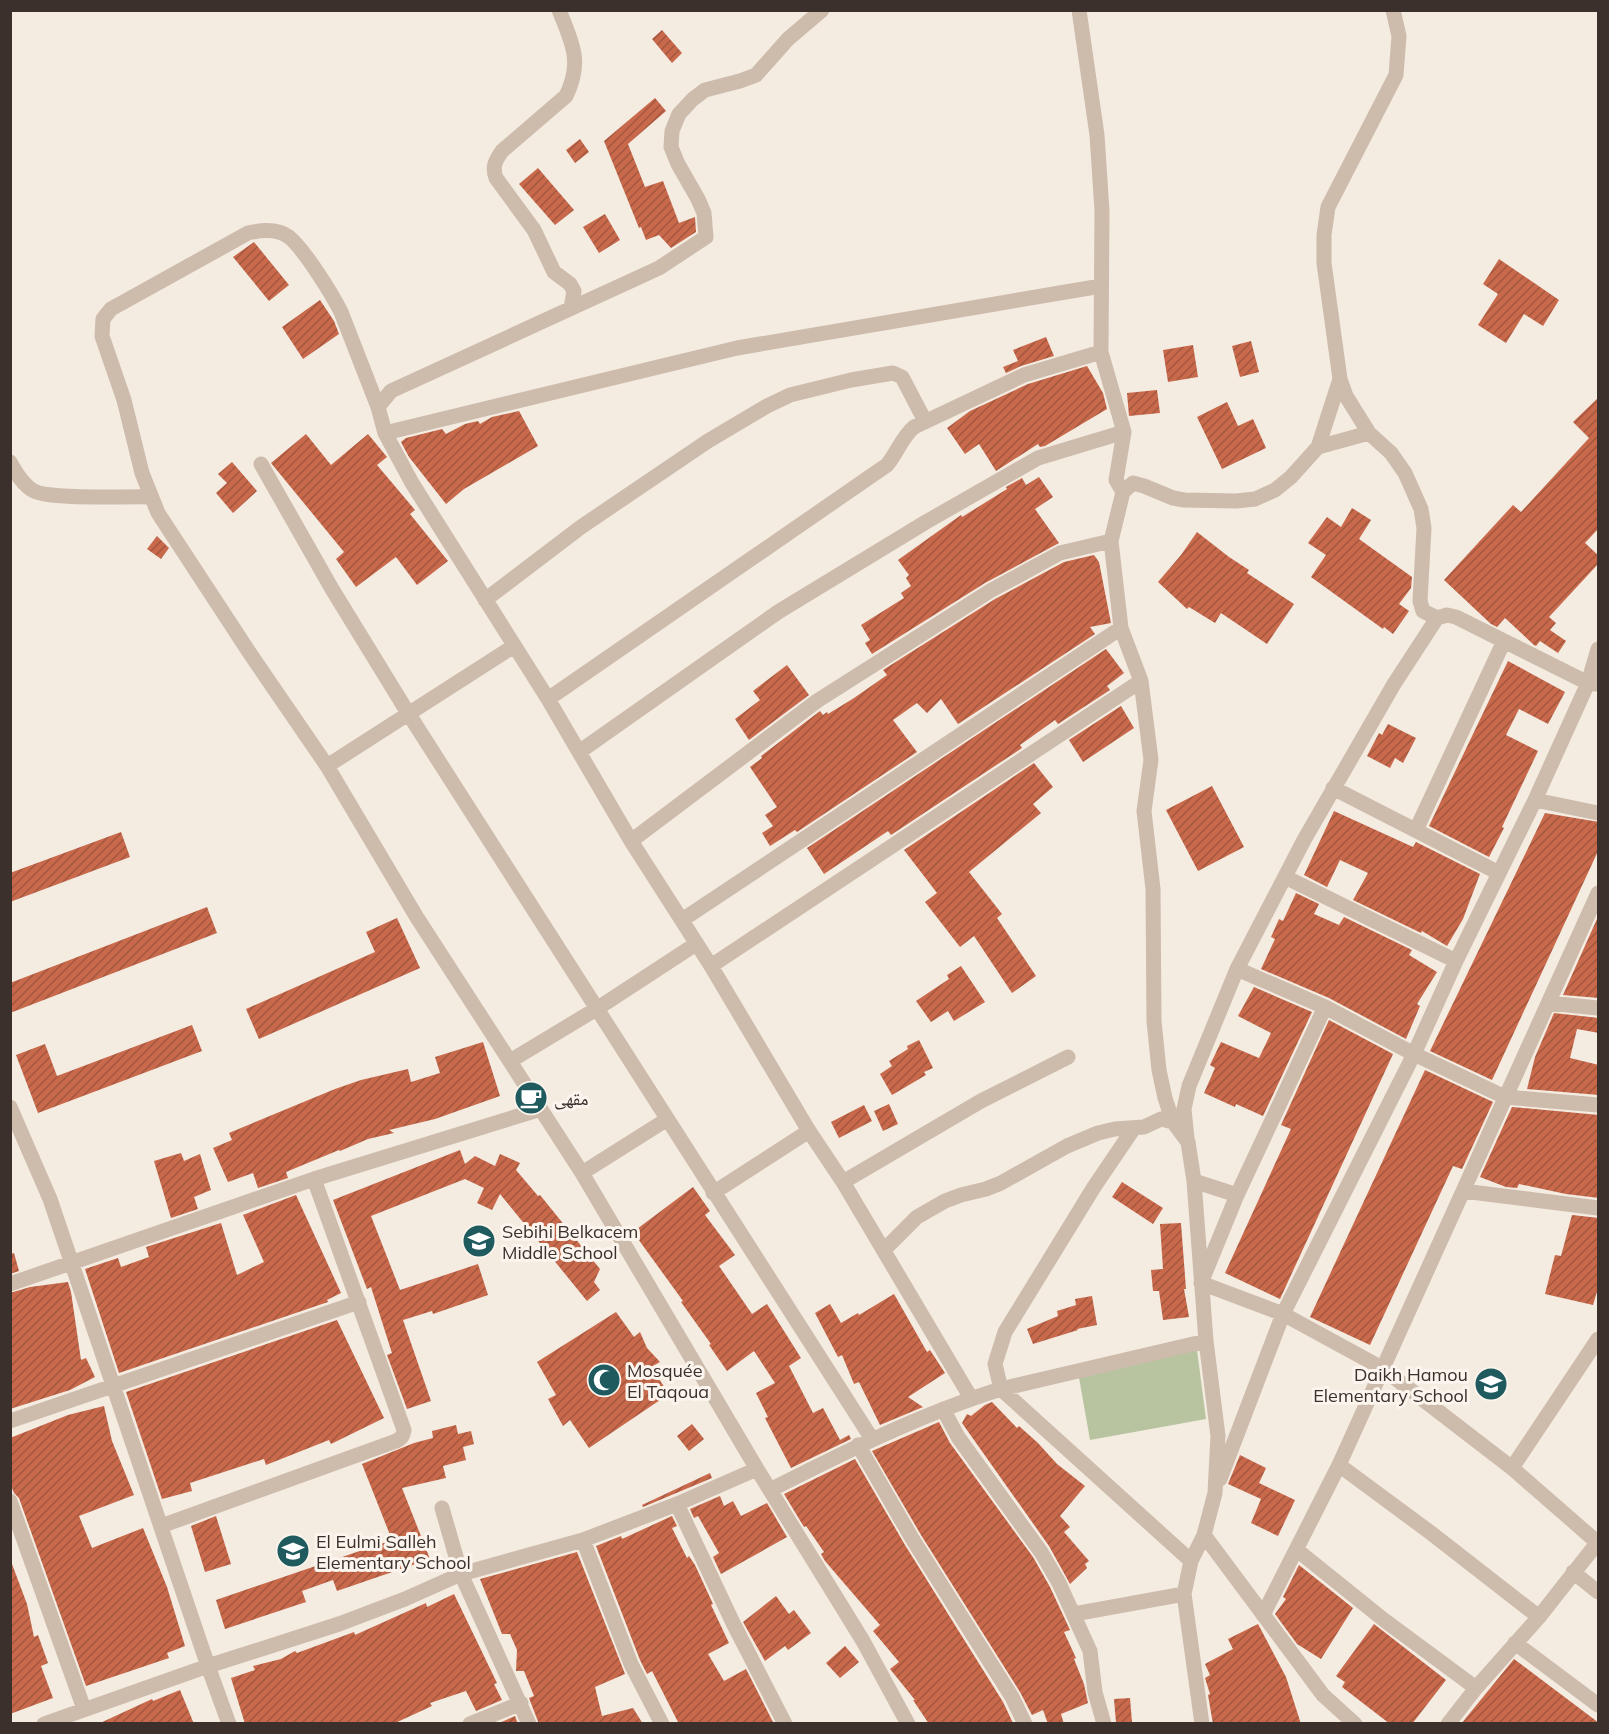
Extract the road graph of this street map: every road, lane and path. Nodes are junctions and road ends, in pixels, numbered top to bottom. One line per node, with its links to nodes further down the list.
1 (559, 10): 6 (street)
2 (822, 10): 6 (street)
3 (1078, 10): 5 (street)
4 (1393, 10): 8 (street)
5 (1101, 286): 7 (street); 12 (street)
6 (571, 309): 9 (street)
7 (1101, 352): 10 (street); 11 (street)
8 (1340, 379): 13 (street); 14 (street)
9 (378, 407): 12 (street); 18 (street)
10 (926, 421): 20 (street); 28 (street)
11 (1124, 432): 17 (street); 30 (street)
12 (385, 433): 20 (street)
13 (1369, 433): 14 (street); 21 (street)
14 (1318, 447): 17 (street)
15 (10, 462): 18 (street)
16 (261, 464): 29 (street)
17 (1123, 492): 19 (street)
18 (151, 497): 31 (street)
19 (1111, 541): 22 (street); 36 (street)
20 (485, 600): 24 (street)
21 (1437, 618): 23 (street); 32 (street)
22 (1121, 628): 26 (street); 41 (street)
23 (1504, 641): 27 (street); 35 (street)
24 (514, 646): 28 (street); 29 (street)
25 (1599, 649): 27 (street)
26 (1141, 681): 44 (street); 58 (street)
27 (1593, 684): 33 (street)
28 (548, 699): 30 (street)
29 (408, 713): 31 (street); 48 (street)
30 (579, 752): 36 (street)
31 (327, 766): 52 (street)
32 (1333, 788): 35 (street); 38 (street)
33 (1535, 800): 34 (street); 37 (street)
34 (1599, 813)
35 (1416, 830): 37 (street)
36 (631, 841): 41 (street)
37 (1499, 873): 43 (street)
38 (1286, 877): 43 (street); 45 (street)
39 (1599, 893): 40 (street)
40 (1594, 912): 46 (street)
41 (682, 920): 42 (street)
42 (696, 944): 44 (street); 48 (street)
43 (1456, 961): 50 (street)
44 (711, 966): 60 (street)
45 (1237, 969): 47 (street); 61 (street)
46 (1548, 1004): 49 (street); 53 (street)
47 (1325, 1006): 50 (street); 68 (street)
48 (597, 1008): 52 (street); 57 (street)
49 (1599, 1008)
50 (1414, 1054): 53 (street); 75 (street)
51 (1068, 1057): 65 (street)
52 (510, 1061): 56 (street)
53 (1505, 1097): 54 (street); 66 (street)
54 (1599, 1105)
55 (10, 1107): 71 (street)
56 (541, 1109): 62 (street); 63 (street)
57 (666, 1120): 62 (street); 67 (street)
58 (1173, 1122): 59 (street); 61 (street)
59 (1134, 1128): 70 (street); 80 (street)
60 (809, 1131): 65 (street); 67 (street)
61 (1188, 1142): 64 (street)
62 (582, 1173): 87 (street)
63 (314, 1179): 71 (street); 74 (street)
64 (1194, 1181): 68 (street); 72 (street)
65 (843, 1182): 70 (street)
66 (1463, 1191): 69 (street); 78 (street)
67 (713, 1193): 84 (street)
68 (1237, 1195): 72 (street)
69 (1599, 1208)
70 (884, 1250): 81 (street)
71 (72, 1263): 73 (street); 79 (street)
72 (1201, 1283): 75 (street); 77 (street)
73 (10, 1284)
74 (359, 1302): 79 (street); 93 (street)
75 (1283, 1314): 78 (street); 89 (street)
76 (1599, 1339): 86 (street)
77 (1206, 1341): 80 (street); 89 (street)
78 (1382, 1368): 85 (street); 86 (street)
79 (113, 1386): 83 (street); 93 (street)
80 (1001, 1389): 81 (street); 98 (street)
81 (971, 1398): 82 (street)
82 (943, 1409): 84 (street); 103 (street)
83 (10, 1421)
84 (865, 1442): 88 (street); 120 (street)
85 (1339, 1466): 97 (street); 105 (street)
86 (1512, 1468): 96 (street)
87 (757, 1469): 88 (street); 91 (street)
88 (770, 1490): 119 (street)
89 (1215, 1493): 94 (street)
90 (10, 1501): 111 (street)
91 (677, 1504): 95 (street); 118 (street)
92 (442, 1508): 100 (street)
93 (161, 1526): 107 (street)
94 (1204, 1535): 98 (street); 104 (street)
95 (583, 1540): 100 (street); 117 (street)
96 (1598, 1542): 99 (street)
97 (1297, 1550): 104 (street); 108 (street)
98 (1191, 1561): 102 (street)
99 (1573, 1572): 101 (street); 105 (street)
100 (461, 1574): 107 (street); 109 (street)
101 (1599, 1592)
102 (1184, 1594): 103 (street); 122 (street)
103 (1074, 1614): 121 (street)
104 (1263, 1615): 123 (street)
105 (1539, 1617): 106 (street)
106 (1515, 1643): 108 (street); 110 (street)
107 (208, 1666): 111 (street); 114 (street)
108 (1476, 1688): 112 (street)
109 (520, 1703): 115 (street); 116 (street)
110 (1599, 1705)
111 (84, 1709): 113 (street)
112 (1451, 1722)
113 (44, 1724)
114 (229, 1724)
115 (470, 1724)
116 (530, 1724)
117 (662, 1724)
118 (785, 1724)
119 (908, 1724)
120 (1025, 1724)
121 (1104, 1724)
122 (1202, 1724)
123 (1356, 1724)

